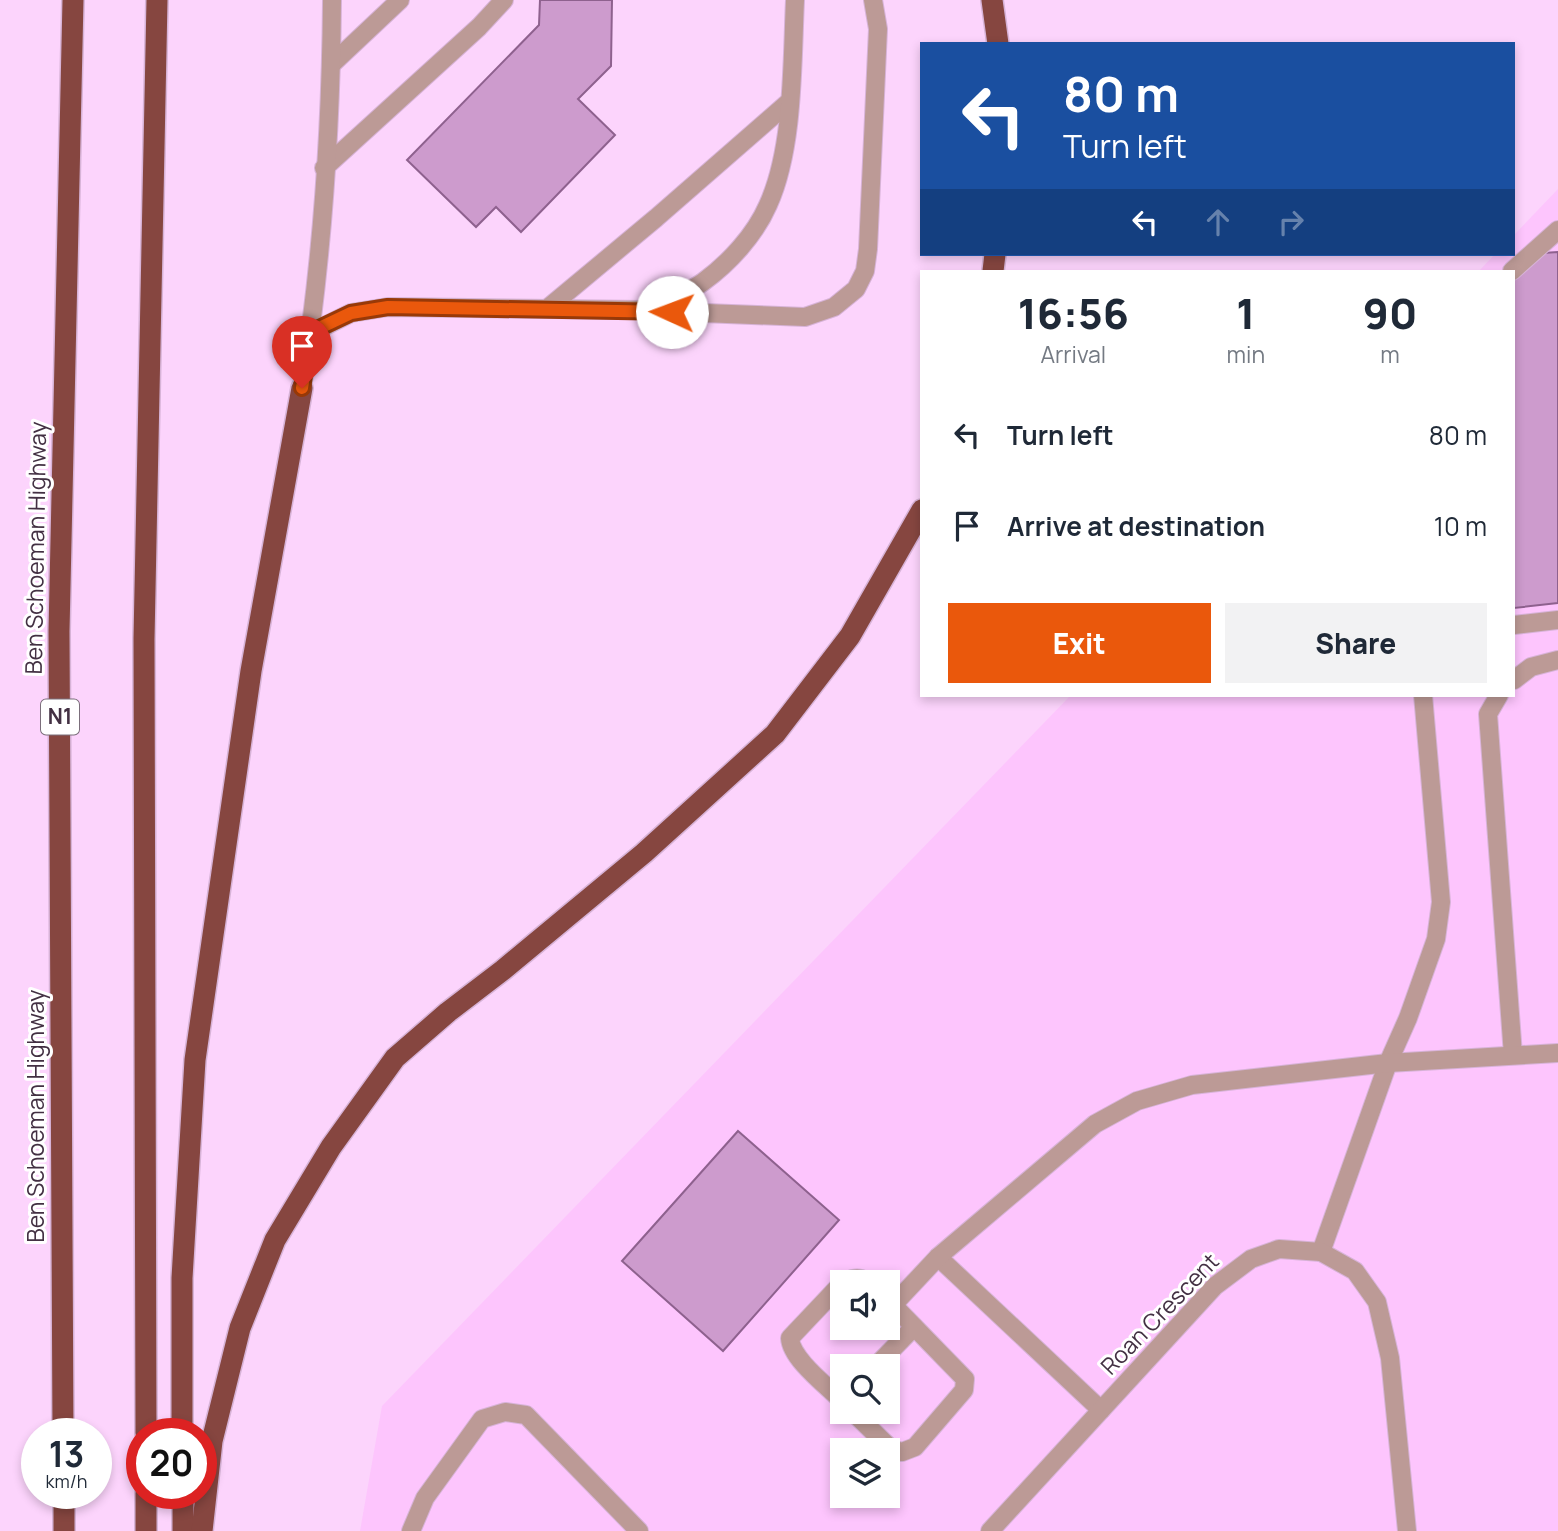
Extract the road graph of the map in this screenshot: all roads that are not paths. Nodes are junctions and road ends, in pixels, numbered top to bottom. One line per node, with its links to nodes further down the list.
1 (68, 0): 10 (highway)
2 (73, 0): 10 (highway, Ben Schoeman Highway / N1)
3 (157, 0): 41 (highway)
4 (332, 0): 12 (street)
5 (400, 0): 12 (street)
6 (504, 0): 14 (street)
7 (795, 0): 13 (street)
8 (873, 0): 18 (street)
9 (992, 0): 11 (highway)
10 (72, 38): 40 (highway, Ben Schoeman Highway / N1)
11 (998, 42)
12 (332, 64): 14 (street)
13 (790, 101): 17 (street); 18 (street)
14 (324, 168): 19 (street)
15 (1558, 230): 16 (street)
16 (1513, 270)
17 (548, 308): 18 (street); 19 (street)
18 (646, 310)
19 (311, 332): 20 (street)
20 (302, 388): 42 (highway)
21 (920, 514): 50 (highway)
22 (1558, 620): 23 (street)
23 (1515, 625)
24 (1558, 660): 25 (street)
25 (1515, 679)
26 (1423, 697): 30 (street)
27 (1498, 697): 29 (street)
28 (1558, 1053): 29 (street)
29 (1513, 1055): 30 (street)
30 (1388, 1063): 31 (street); 32 (street)
31 (1321, 1252): 39 (street, Roan Crescent); 54 (street, Roan Crescent)
32 (938, 1257): 33 (street); 39 (street)
33 (900, 1293)
34 (830, 1296): 38 (street)
35 (900, 1313): 36 (street)
36 (914, 1327): 37 (street); 43 (street)
37 (888, 1354)
38 (830, 1389)
39 (1101, 1410): 53 (street, Roan Crescent)
40 (63, 1418)
41 (146, 1418)
42 (182, 1418)
43 (865, 1424)
44 (64, 1509): 47 (highway)
45 (146, 1509): 48 (highway)
46 (183, 1509): 49 (highway)
47 (64, 1531)
48 (146, 1531)
49 (183, 1531)
50 (202, 1531)
51 (411, 1531): 52 (street)
52 (639, 1531)
53 (990, 1531)
54 (1408, 1531)

